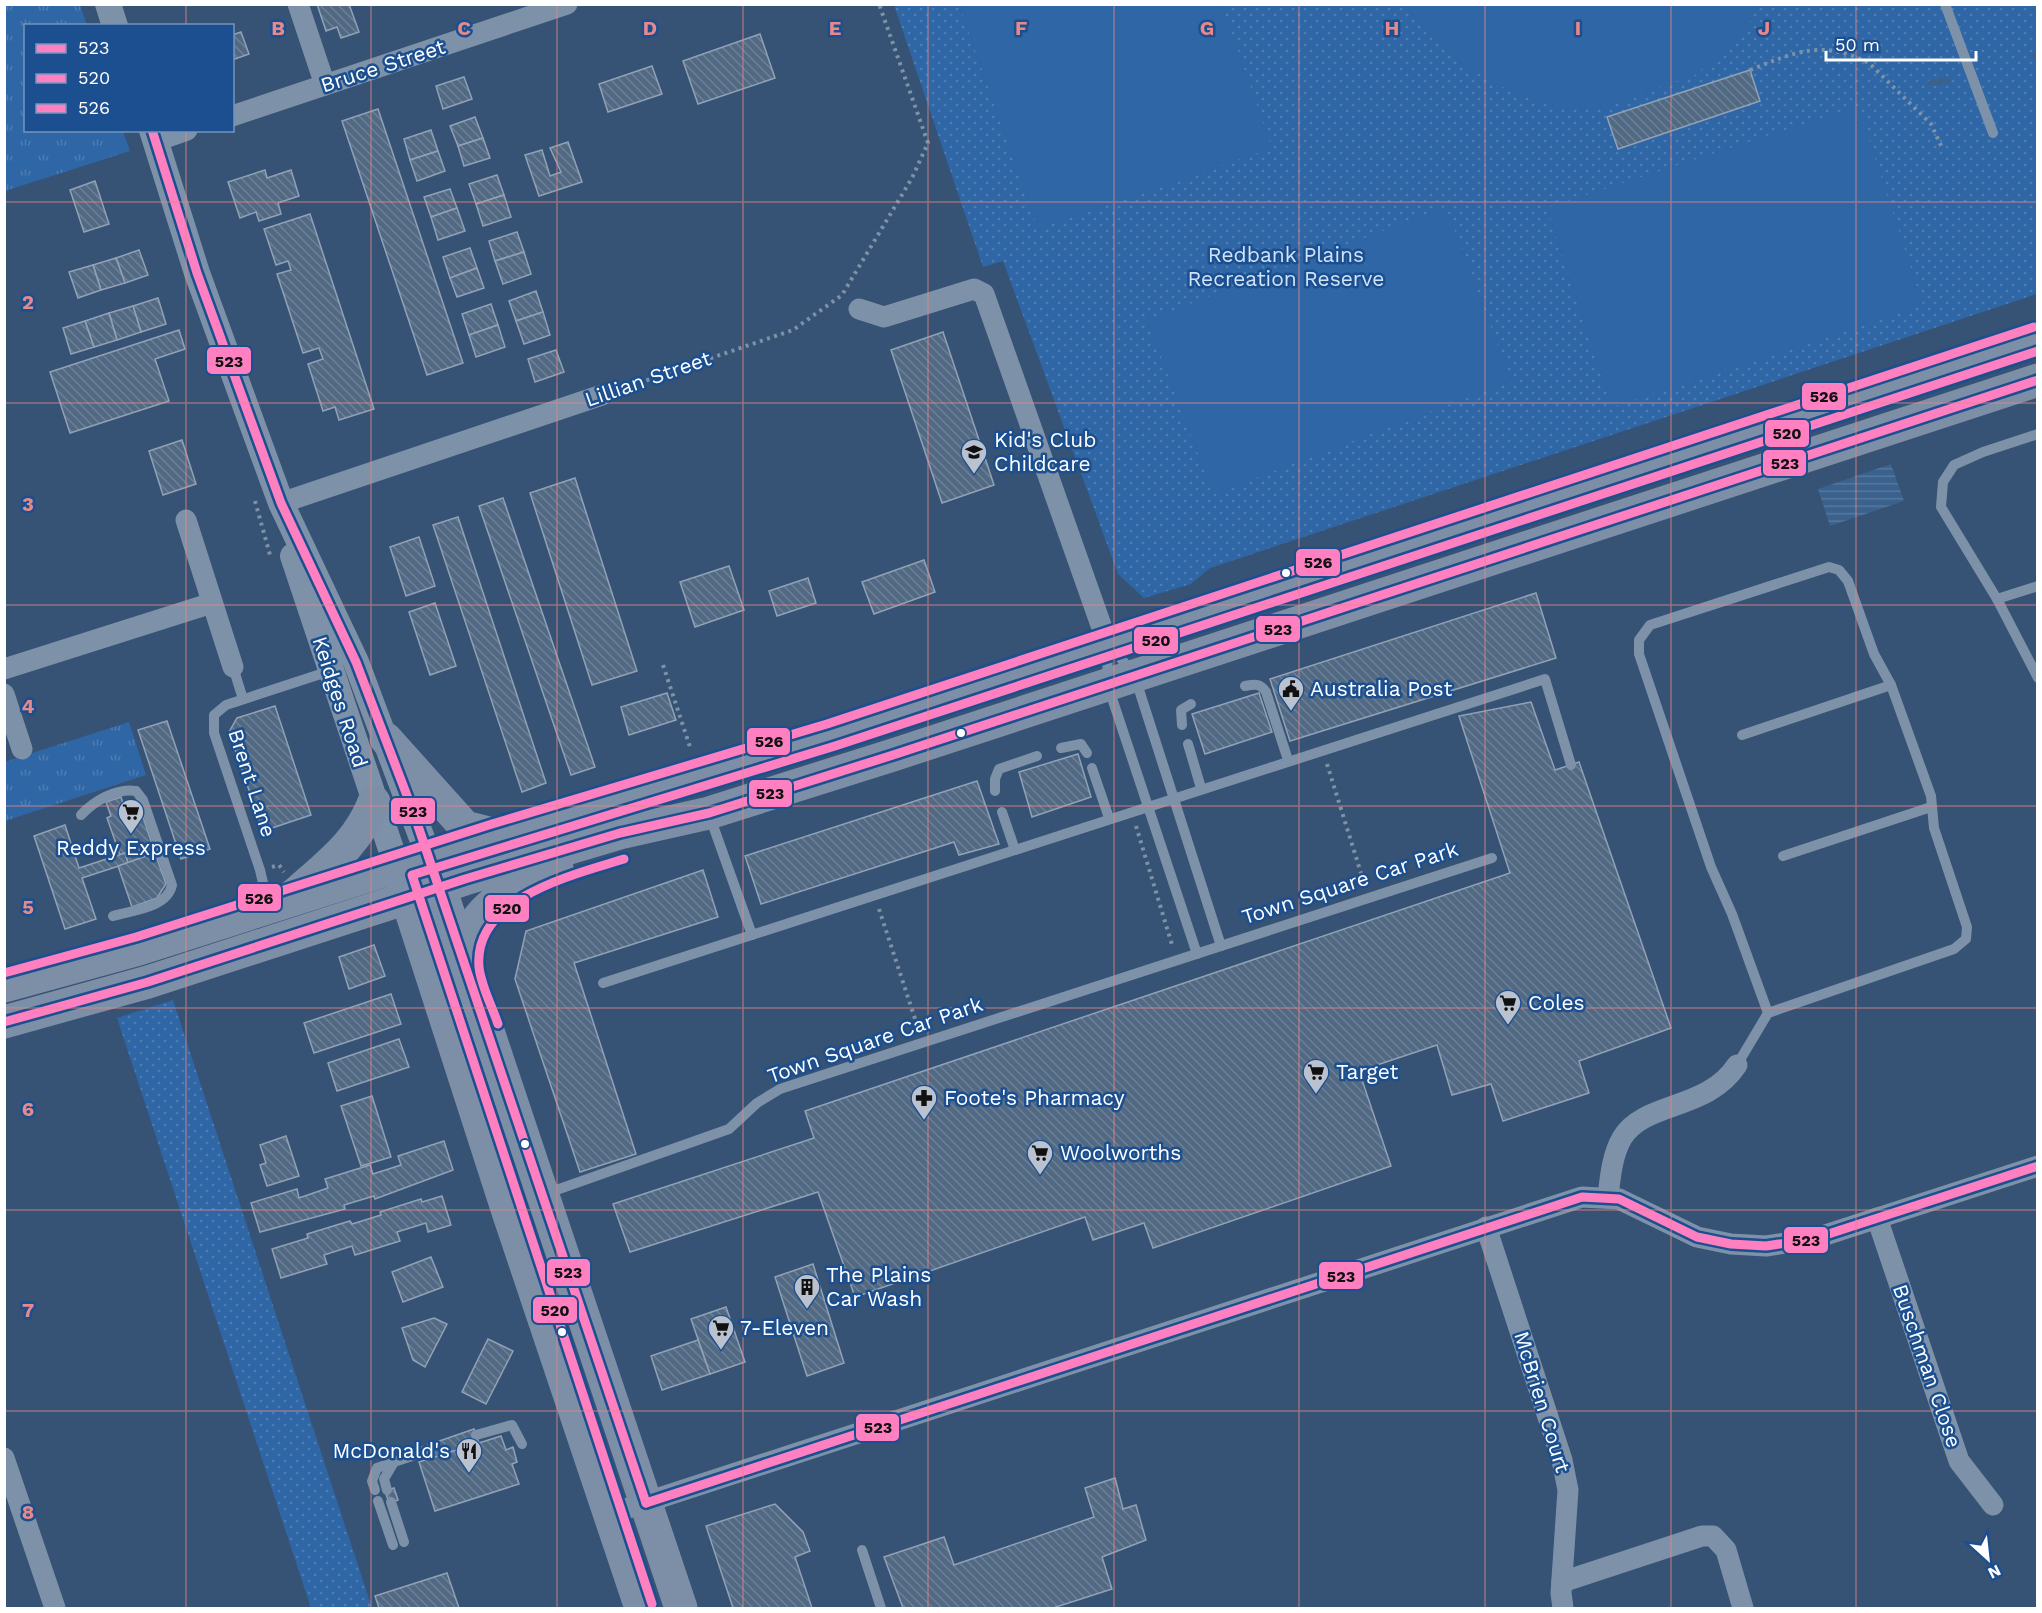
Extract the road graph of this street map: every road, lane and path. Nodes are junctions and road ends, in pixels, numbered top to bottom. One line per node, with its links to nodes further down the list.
1 (108, 4): 6 (street)
2 (298, 4): 8 (street)
3 (567, 4): 8 (street, Bruce Street)
4 (879, 4): 17 (path, Lillian Street)
5 (1945, 4): 11 (lane)
6 (114, 24)
7 (1750, 70): 13 (path)
8 (325, 85): 9 (street, Bruce Street)
9 (234, 115)
10 (176, 132): 12 (street)
11 (1993, 133)
12 (154, 136): 19 (street, Keidges Road)
13 (1943, 150)
14 (859, 309): 24 (street)
15 (2037, 338): 24 (main road)
16 (2037, 380): 30 (main road)
17 (602, 395): 19 (street, Lillian Street)
18 (2037, 434): 22 (lane)
19 (281, 503): 25 (street, Keidges Road); 29 (street, Keidges Road)
20 (186, 520): 23 (street)
21 (2037, 586): 22 (lane)
22 (1997, 599): 31 (lane)
23 (212, 603): 27 (street); 28 (street)
24 (1108, 645): 30 (lane); 30 (lane); 62 (main road)
25 (356, 662): 29 (lane, Brent Lane); 39 (street, Keidges Road)
26 (663, 665): 44 (path)
27 (233, 667): 35 (lane)
28 (4, 669)
29 (329, 671): 35 (lane, Brent Lane); 53 (street, Keidges Road)
30 (1121, 678): 52 (lane, Town Square Car Park); 54 (lane); 58 (main road)
31 (2037, 678)
32 (1891, 685): 38 (lane); 55 (lane); 80 (lane)
33 (1245, 686): 47 (lane)
34 (4, 694): 42 (street)
35 (243, 699): 71 (lane, Brent Lane)
36 (1191, 704): 37 (lane)
37 (1182, 725)
38 (1742, 735)
39 (386, 739): 62 (main road); 67 (street, Keidges Road)
40 (1188, 744): 50 (lane)
41 (1061, 748): 45 (lane)
42 (22, 749)
43 (1322, 750): 47 (lane); 48 (lane); 70 (path)
44 (692, 753)
45 (1088, 753)
46 (1037, 756): 51 (lane)
47 (1288, 760): 50 (lane)
48 (1571, 765)
49 (1092, 768): 60 (lane)
50 (1201, 788): 52 (lane)
51 (995, 790)
52 (1173, 797): 54 (lane); 74 (lane, Town Square Car Park)
53 (374, 802): 66 (street, Keidges Road); 71 (main road)
54 (1149, 805): 56 (lane); 75 (lane)
55 (1931, 807): 64 (lane); 80 (lane)
56 (1131, 811): 60 (lane); 76 (path)
57 (1002, 812): 63 (lane)
58 (709, 813): 61 (main road); 73 (lane)
59 (81, 814): 72 (lane)
60 (1109, 818): 63 (lane)
61 (671, 820): 67 (main road); 77 (main road)
62 (496, 835): 67 (main road)
63 (1015, 850): 68 (lane)
64 (1783, 856)
65 (1492, 858): 70 (lane, Town Square Car Park)
66 (397, 867): 67 (main road); 69 (main road, Keidges Road); 71 (main road)
67 (434, 872): 69 (main road); 77 (main road)
68 (875, 896): 73 (lane); 82 (path)
69 (407, 898): 81 (main road); 89 (main road, Keidges Road)
70 (1369, 898): 74 (lane, Town Square Car Park)
71 (276, 905): 78 (main road)
72 (113, 916)
73 (752, 935): 79 (lane)
74 (1221, 946): 75 (lane, Town Square Car Park)
75 (1197, 954): 76 (lane, Town Square Car Park)
76 (1177, 960): 82 (lane, Town Square Car Park)
77 (467, 966): 85 (main road)
78 (10, 980)
79 (603, 983)
80 (1768, 1013): 83 (lane)
81 (4, 1022)
82 (922, 1043): 85 (lane, Town Square Car Park)
83 (1737, 1065): 86 (street)
84 (2037, 1166): 87 (street)
85 (542, 1195): 89 (main road); 97 (main road)
86 (1608, 1197): 87 (street); 88 (street)
87 (1877, 1218): 98 (street, Buschman Close)
88 (1486, 1227): 97 (street); 101 (street, McBrien Court)
89 (554, 1350): 99 (main road, Keidges Road)
90 (476, 1435): 91 (lane)
91 (522, 1444)
92 (424, 1452): 94 (lane)
93 (4, 1458): 102 (street)
94 (394, 1462): 95 (lane); 96 (lane)
95 (387, 1490)
96 (391, 1502)
97 (646, 1503): 99 (street); 104 (main road)
98 (1993, 1504)
99 (610, 1514): 103 (main road, Keidges Road)
100 (862, 1550): 105 (lane)
101 (1562, 1582): 106 (street, McBrien Court); 107 (street)
102 (55, 1608)
103 (641, 1608)
104 (681, 1608)
105 (881, 1608)
106 (1563, 1608)
107 (1743, 1608)

